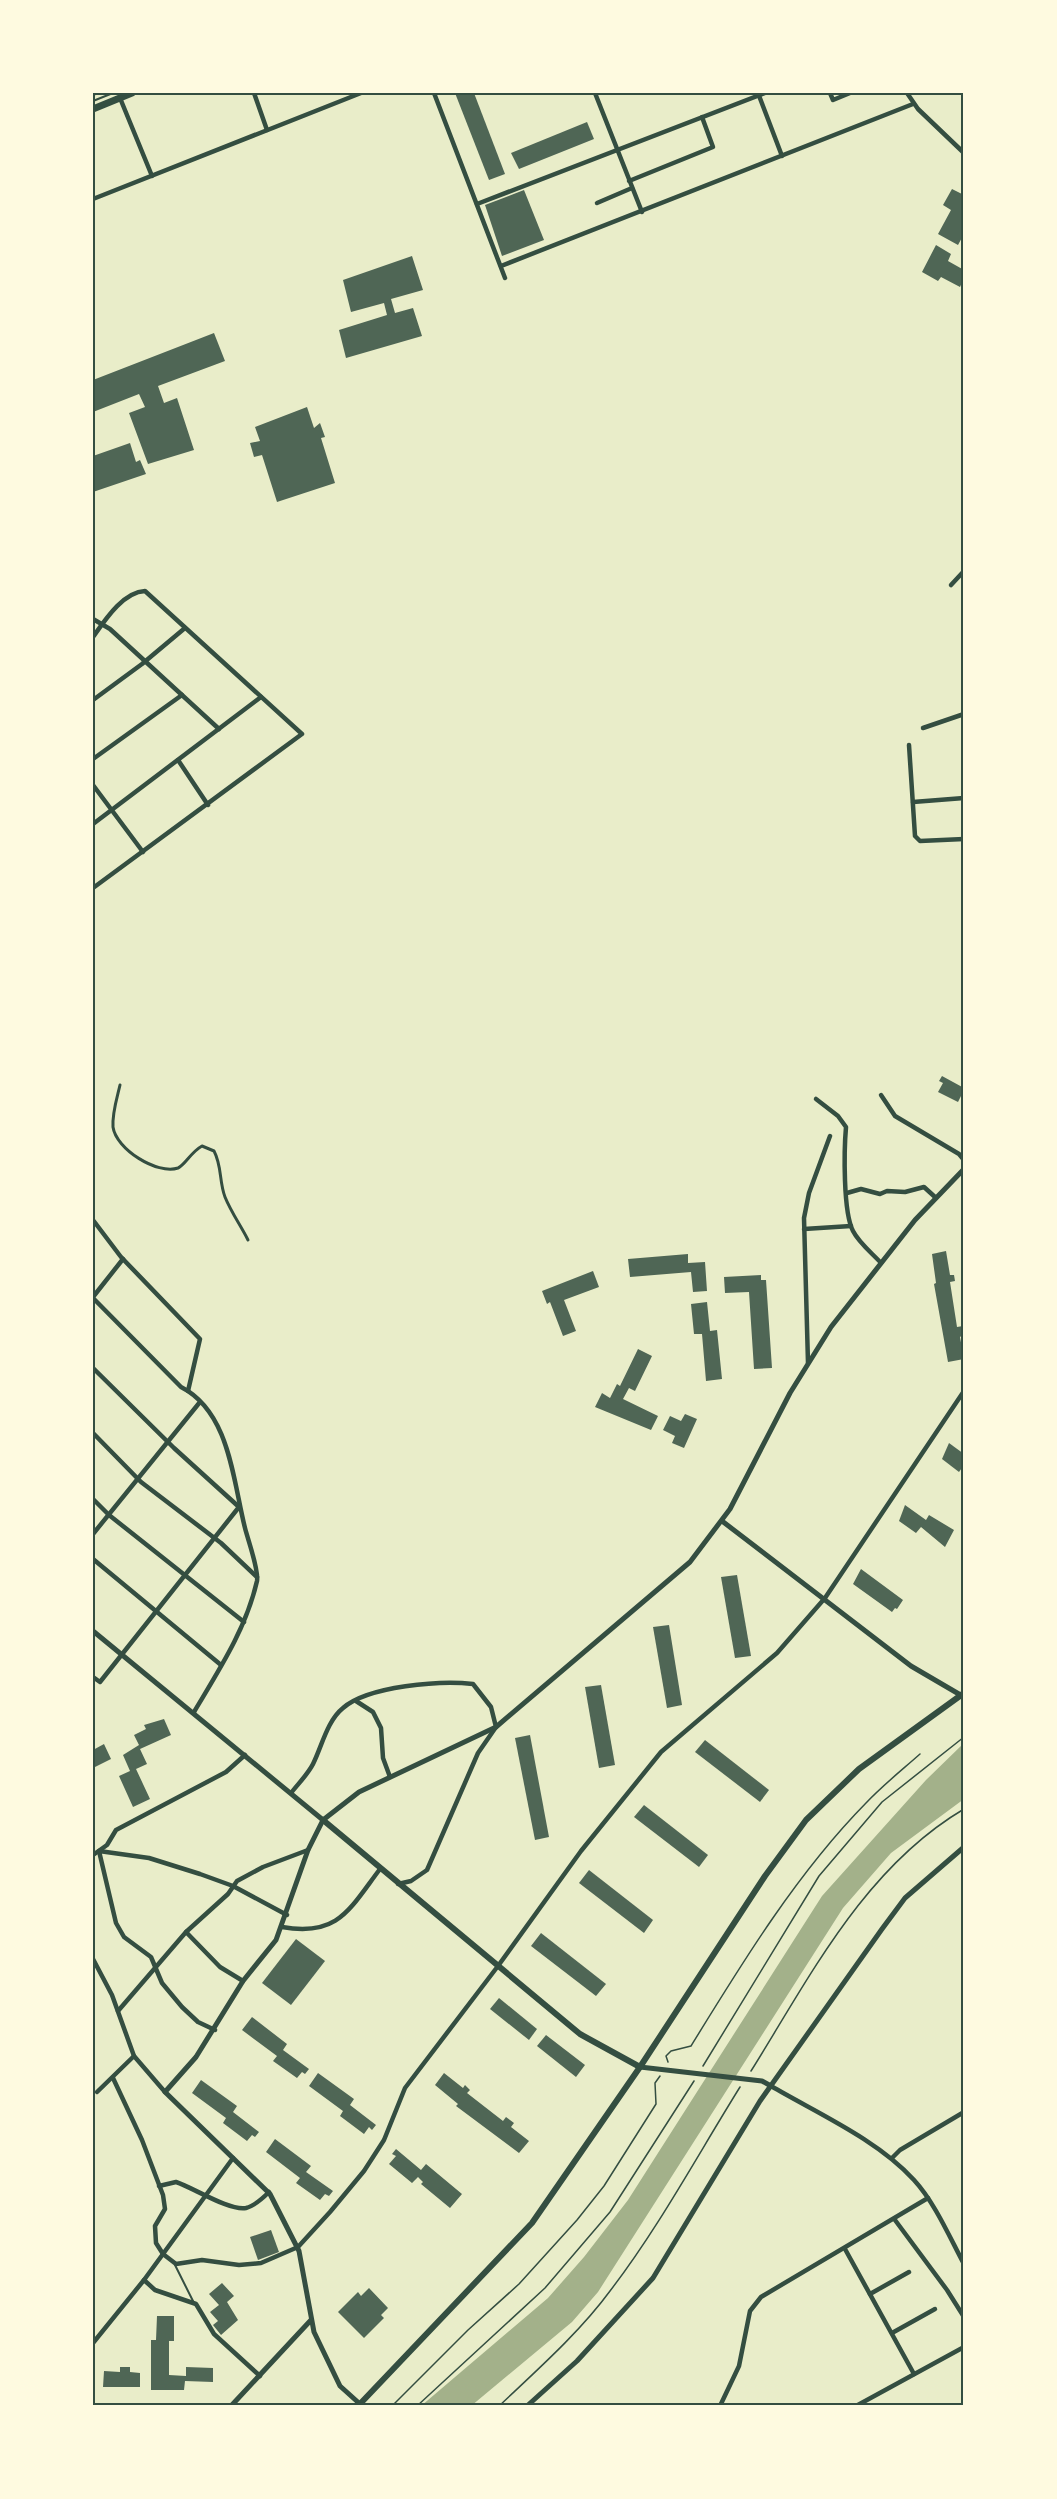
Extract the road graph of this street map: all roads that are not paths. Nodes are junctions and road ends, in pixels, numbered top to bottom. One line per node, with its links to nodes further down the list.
1 (98, 93): 13 (lane)
2 (113, 93): 15 (lane)
3 (132, 93): 14 (main road)
4 (254, 93): 19 (street)
5 (360, 93): 19 (street)
6 (434, 93): 28 (street)
7 (595, 93): 20 (street)
8 (765, 93): 12 (street)
9 (830, 93): 10 (street)
10 (850, 93)
11 (907, 93): 16 (street)
12 (758, 94): 18 (street); 22 (street)
13 (93, 95)
14 (120, 98): 17 (main road); 23 (street)
15 (93, 101)
16 (914, 104): 21 (street); 22 (street)
17 (93, 109)
18 (702, 117): 20 (street); 24 (street)
19 (267, 130): 23 (street)
20 (617, 149): 24 (street); 28 (street)
21 (964, 153)
22 (782, 156): 29 (street)
23 (152, 176): 26 (street)
24 (629, 180): 25 (street)
25 (632, 188): 27 (street); 29 (street)
26 (93, 200)
27 (597, 203)
28 (477, 204): 30 (street)
29 (642, 212): 30 (street)
30 (501, 266): 31 (street)
31 (505, 278)
32 (964, 571): 33 (street)
33 (951, 585)
34 (93, 619): 35 (street)
35 (102, 625): 36 (street); 37 (street); 38 (street)
36 (185, 628): 38 (street); 40 (street)
37 (93, 637)
38 (146, 661): 39 (street); 41 (street)
39 (182, 695): 44 (street); 46 (street)
40 (261, 697): 44 (street); 51 (street)
41 (93, 700)
42 (964, 714): 43 (street)
43 (924, 728)
44 (219, 729): 47 (street)
45 (909, 745): 50 (street)
46 (93, 759)
47 (178, 760): 51 (street); 52 (street)
48 (93, 785): 52 (street)
49 (964, 798): 50 (street)
50 (913, 802): 54 (street)
51 (208, 805): 55 (street)
52 (112, 810): 53 (street); 55 (street)
53 (93, 824)
54 (964, 839)
55 (143, 852): 56 (street)
56 (93, 888)
57 (120, 1085): 68 (street)
58 (881, 1095): 61 (street)
59 (816, 1099): 63 (street)
60 (830, 1136): 67 (street)
61 (964, 1160)
62 (964, 1169): 64 (street)
63 (847, 1193): 64 (street); 66 (street)
64 (935, 1197): 70 (street)
65 (93, 1220): 69 (street)
66 (851, 1226): 67 (street); 70 (street)
67 (804, 1229): 72 (street)
68 (248, 1240)
69 (123, 1259): 71 (street); 74 (street)
70 (882, 1263): 72 (street)
71 (93, 1298): 74 (street)
72 (808, 1364): 83 (street)
73 (93, 1368): 78 (street)
74 (188, 1391): 76 (street)
75 (964, 1391): 89 (street)
76 (200, 1402): 78 (street); 81 (street)
77 (93, 1433): 79 (street)
78 (167, 1442): 79 (street); 81 (street)
79 (137, 1479): 82 (street); 85 (street)
80 (93, 1499): 82 (street)
81 (239, 1507): 85 (street); 88 (street)
82 (109, 1515): 84 (street); 87 (street)
83 (722, 1521): 89 (street); 99 (street)
84 (93, 1534)
85 (215, 1540): 87 (street); 88 (street)
86 (93, 1559): 90 (street)
87 (186, 1576): 90 (street); 91 (street)
88 (258, 1578): 91 (street)
89 (825, 1598): 96 (street); 115 (street)
90 (158, 1613): 93 (street); 94 (street)
91 (244, 1622): 94 (street)
92 (93, 1631): 93 (street)
93 (123, 1657): 95 (street); 98 (street)
94 (221, 1665): 98 (street)
95 (93, 1677)
96 (963, 1695): 121 (main road)
97 (356, 1701): 99 (street); 101 (street); 102 (street)
98 (194, 1712): 100 (street)
99 (496, 1727): 101 (street); 109 (street)
100 (245, 1755): 102 (street); 106 (street)
101 (390, 1777): 103 (street)
102 (291, 1793): 103 (street)
103 (323, 1820): 105 (street); 108 (main road)
104 (964, 1847): 123 (street)
105 (308, 1850): 110 (street); 111 (street)
106 (99, 1851): 107 (street); 110 (street); 116 (street)
107 (93, 1855)
108 (380, 1869): 109 (main road); 112 (street)
109 (398, 1884): 115 (main road)
110 (233, 1886): 111 (street); 113 (street)
111 (286, 1915): 112 (street)
112 (282, 1927): 117 (street)
113 (186, 1932): 116 (street); 117 (street)
114 (93, 1959): 118 (street)
115 (498, 1966): 121 (main road); 134 (street)
116 (156, 1967): 118 (street); 119 (street)
117 (243, 1981): 119 (street)
118 (118, 2011): 120 (street)
119 (215, 2030): 125 (street)
120 (134, 2056): 122 (street); 125 (street)
121 (640, 2067): 123 (street); 151 (main road)
122 (113, 2078): 124 (street); 129 (street)
123 (771, 2086): 128 (street); 153 (street)
124 (97, 2092)
125 (165, 2092): 127 (street)
126 (964, 2112): 128 (street)
127 (233, 2158): 130 (street); 131 (street)
128 (892, 2158): 132 (street)
129 (159, 2187): 131 (street); 136 (street)
130 (269, 2192): 131 (street); 134 (street)
131 (207, 2194): 136 (street)
132 (928, 2198): 133 (street); 138 (street)
133 (895, 2220): 135 (street); 144 (street)
134 (298, 2247): 137 (street); 145 (street)
135 (845, 2248): 141 (street); 154 (street)
136 (163, 2254): 137 (street); 140 (street)
137 (174, 2263): 142 (lane)
138 (964, 2264)
139 (909, 2272): 141 (street)
140 (144, 2280): 142 (street); 147 (street)
141 (870, 2294): 146 (street)
142 (194, 2303): 150 (street)
143 (935, 2309): 146 (street)
144 (964, 2317)
145 (310, 2320): 150 (street); 151 (street)
146 (892, 2333): 149 (street)
147 (93, 2343)
148 (964, 2347): 149 (street)
149 (914, 2374): 155 (street)
150 (261, 2376): 152 (street)
151 (359, 2405)
152 (231, 2406)
153 (527, 2406)
154 (720, 2406)
155 (856, 2406)

